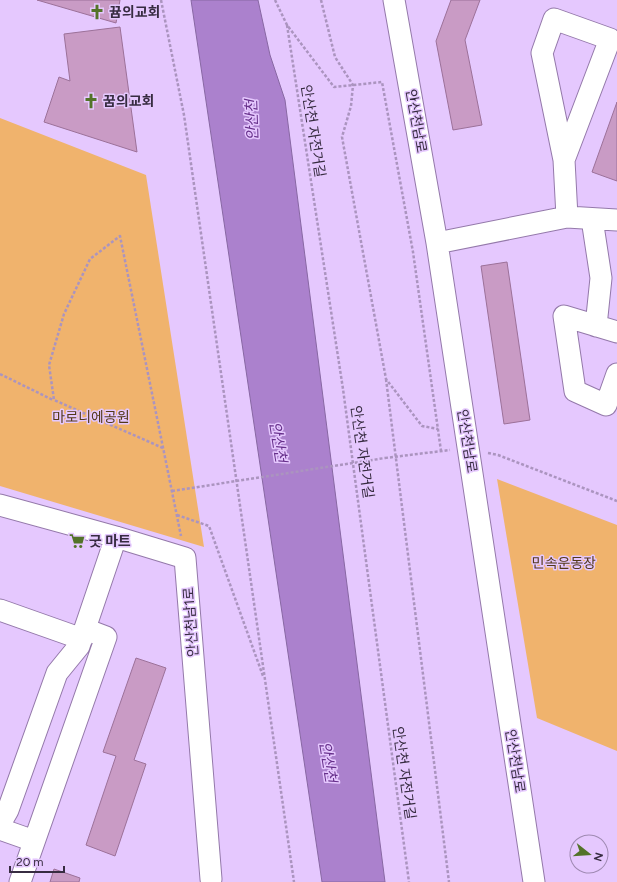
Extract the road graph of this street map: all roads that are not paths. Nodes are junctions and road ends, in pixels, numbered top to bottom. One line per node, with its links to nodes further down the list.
1 (394, 0): 6 (street, 안산천남로)
2 (564, 160): 2 (street); 3 (street)
3 (567, 217): 4 (street); 6 (street)
4 (592, 219): 5 (street); 7 (street)
5 (617, 220)
6 (437, 243): 19 (street, 안산천남로)
7 (596, 326): 8 (street); 9 (street)
8 (617, 332)
9 (617, 374)
10 (0, 505): 11 (street)
11 (116, 537): 13 (street); 17 (street, 안산천남1로)
12 (0, 610): 13 (street)
13 (83, 634): 14 (street); 16 (street)
14 (0, 824)
15 (0, 829): 16 (street)
16 (34, 841): 18 (street)
17 (211, 881)
18 (20, 882)
19 (534, 882)

